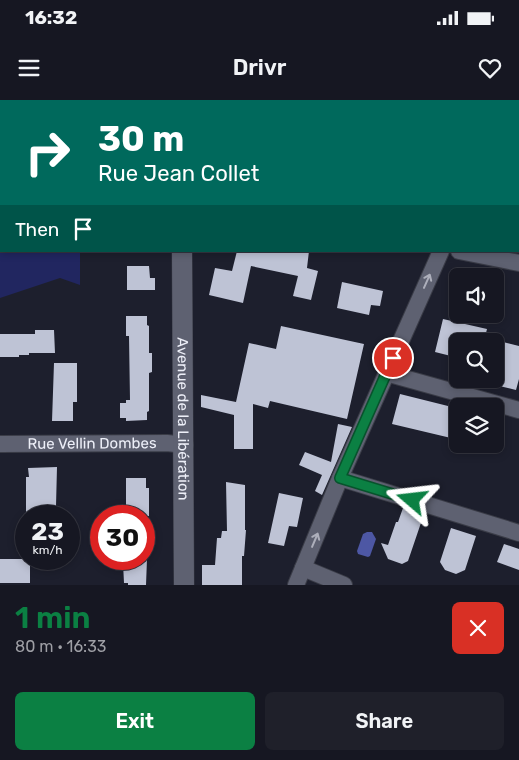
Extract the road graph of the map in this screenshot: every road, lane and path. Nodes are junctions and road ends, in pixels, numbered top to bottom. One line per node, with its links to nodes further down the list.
1 (182, 252): 8 (street, Avenue de la Libération)
2 (441, 252): 5 (street, one-way to 2)
3 (464, 252): 4 (street)
4 (519, 263)
5 (386, 373): 6 (street); 9 (street)
6 (519, 410)
7 (0, 444): 8 (street, Rue Vellin Dombes)
8 (184, 445): 12 (street, Avenue de la Libération)
9 (340, 478): 10 (street); 11 (street, one-way to 9)
10 (519, 533)
11 (303, 568): 13 (street); 14 (street)
12 (184, 585)
13 (296, 585)
14 (344, 585)

